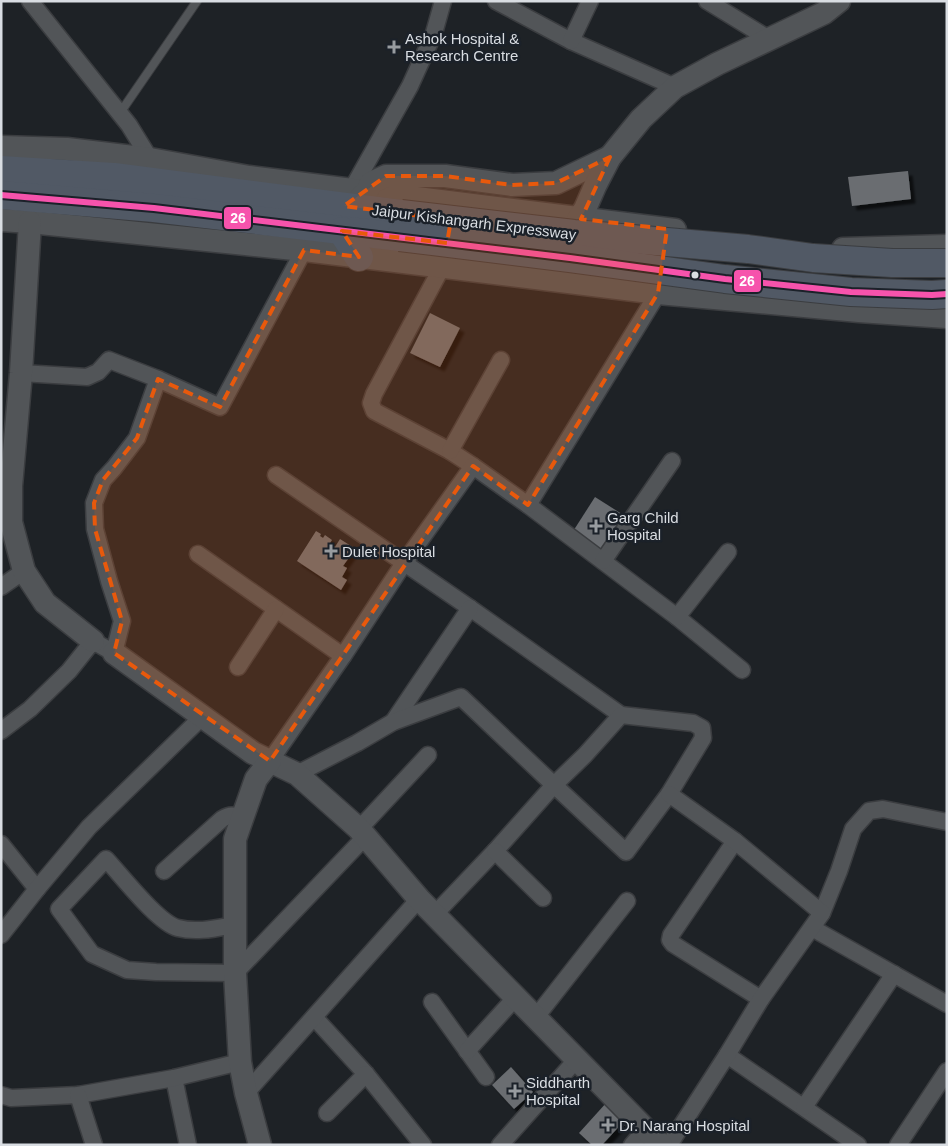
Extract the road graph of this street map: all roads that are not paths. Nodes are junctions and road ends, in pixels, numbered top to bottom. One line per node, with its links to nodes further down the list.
1 (30, 1): 11 (street)
2 (197, 1): 11 (lane)
3 (442, 1): 18 (street)
4 (496, 1): 9 (street)
5 (590, 1): 9 (street)
6 (707, 1): 8 (street)
7 (839, 1): 8 (street)
8 (769, 39): 10 (street)
9 (570, 41): 10 (street)
10 (675, 87): 13 (street)
11 (120, 113): 14 (street)
12 (1, 147): 14 (street)
13 (610, 157): 18 (street); 19 (street)
14 (150, 159): 18 (street)
15 (1, 170): 18 (highway, Jaipur Kishangarh Expressway)
16 (1, 196): 18 (highway, Jaipur Kishangarh Expressway)
17 (454, 203): 18 (street); 19 (street); 28 (street)
18 (351, 204): 22 (highway, Jaipur Kishangarh Expressway); 26 (highway)
19 (578, 219): 23 (street)
20 (1, 220): 21 (street)
21 (30, 222): 25 (street); 33 (street)
22 (401, 226): 27 (highway, Jaipur Kishangarh Expressway, bridge); 30 (highway, Jaipur Kishangarh Expressway, bridge)
23 (667, 229): 24 (street); 29 (street)
24 (947, 246)
25 (304, 250): 26 (street); 34 (street)
26 (359, 257): 28 (street)
27 (947, 264)
28 (442, 267): 29 (street); 35 (street)
29 (658, 293): 31 (street); 39 (street)
30 (947, 294)
31 (947, 317)
32 (501, 360): 35 (street)
33 (21, 373): 34 (street); 44 (street)
34 (158, 379): 50 (street)
35 (450, 451): 37 (street)
36 (672, 461): 42 (street)
37 (472, 466): 39 (street); 43 (street)
38 (276, 475): 43 (street)
39 (528, 505): 42 (street)
40 (728, 552): 48 (street)
41 (198, 554): 47 (street)
42 (603, 561): 48 (street)
43 (404, 563): 46 (street); 51 (street)
44 (24, 571): 45 (street); 49 (street)
45 (1, 587)
46 (470, 608): 55 (street); 56 (street)
47 (276, 609): 51 (street); 52 (street)
48 (677, 618): 53 (street)
49 (93, 641): 50 (street); 57 (street)
50 (114, 653): 54 (street)
51 (343, 656): 59 (street)
52 (238, 666)
53 (742, 670)
54 (203, 716): 59 (street); 70 (street)
55 (621, 716): 61 (street); 62 (street)
56 (393, 722): 60 (street); 61 (street)
57 (1, 731)
58 (428, 755): 65 (street)
59 (270, 761): 60 (street); 63 (street)
60 (297, 774): 65 (street)
61 (554, 785): 62 (street); 68 (street)
62 (669, 794): 66 (street)
63 (243, 818): 69 (street); 75 (street)
64 (947, 822): 74 (street)
65 (362, 832): 73 (street); 78 (street)
66 (735, 841): 74 (street); 81 (street)
67 (1, 844): 70 (street)
68 (495, 851): 71 (street); 73 (street)
69 (164, 871)
70 (37, 889): 77 (street)
71 (543, 898)
72 (628, 901): 85 (street)
73 (427, 907): 80 (street); 84 (street)
74 (822, 913): 76 (street)
75 (236, 925): 78 (street); 78 (street)
76 (812, 928): 79 (street); 81 (street)
77 (1, 935)
78 (235, 973): 89 (street)
79 (894, 974): 83 (street); 97 (street)
80 (516, 997): 85 (street); 86 (street)
81 (761, 999): 87 (street)
82 (432, 1002): 86 (street)
83 (947, 1004)
84 (314, 1016): 91 (street); 94 (street)
85 (536, 1017): 88 (street)
86 (468, 1051): 92 (street)
87 (728, 1055): 97 (street); 105 (street)
88 (577, 1059): 99 (street); 104 (street)
89 (240, 1062): 93 (street); 94 (street)
90 (947, 1071): 107 (street)
91 (366, 1074): 98 (street); 103 (street)
92 (486, 1077)
93 (174, 1078): 96 (street); 101 (street)
94 (246, 1092): 102 (street)
95 (1, 1095): 96 (street)
96 (78, 1095): 100 (street)
97 (804, 1108): 106 (street)
98 (327, 1113)
99 (647, 1140)
100 (91, 1142)
101 (188, 1145)
102 (260, 1145)
103 (423, 1145)
104 (500, 1145)
105 (669, 1145)
106 (858, 1145)
107 (898, 1145)

